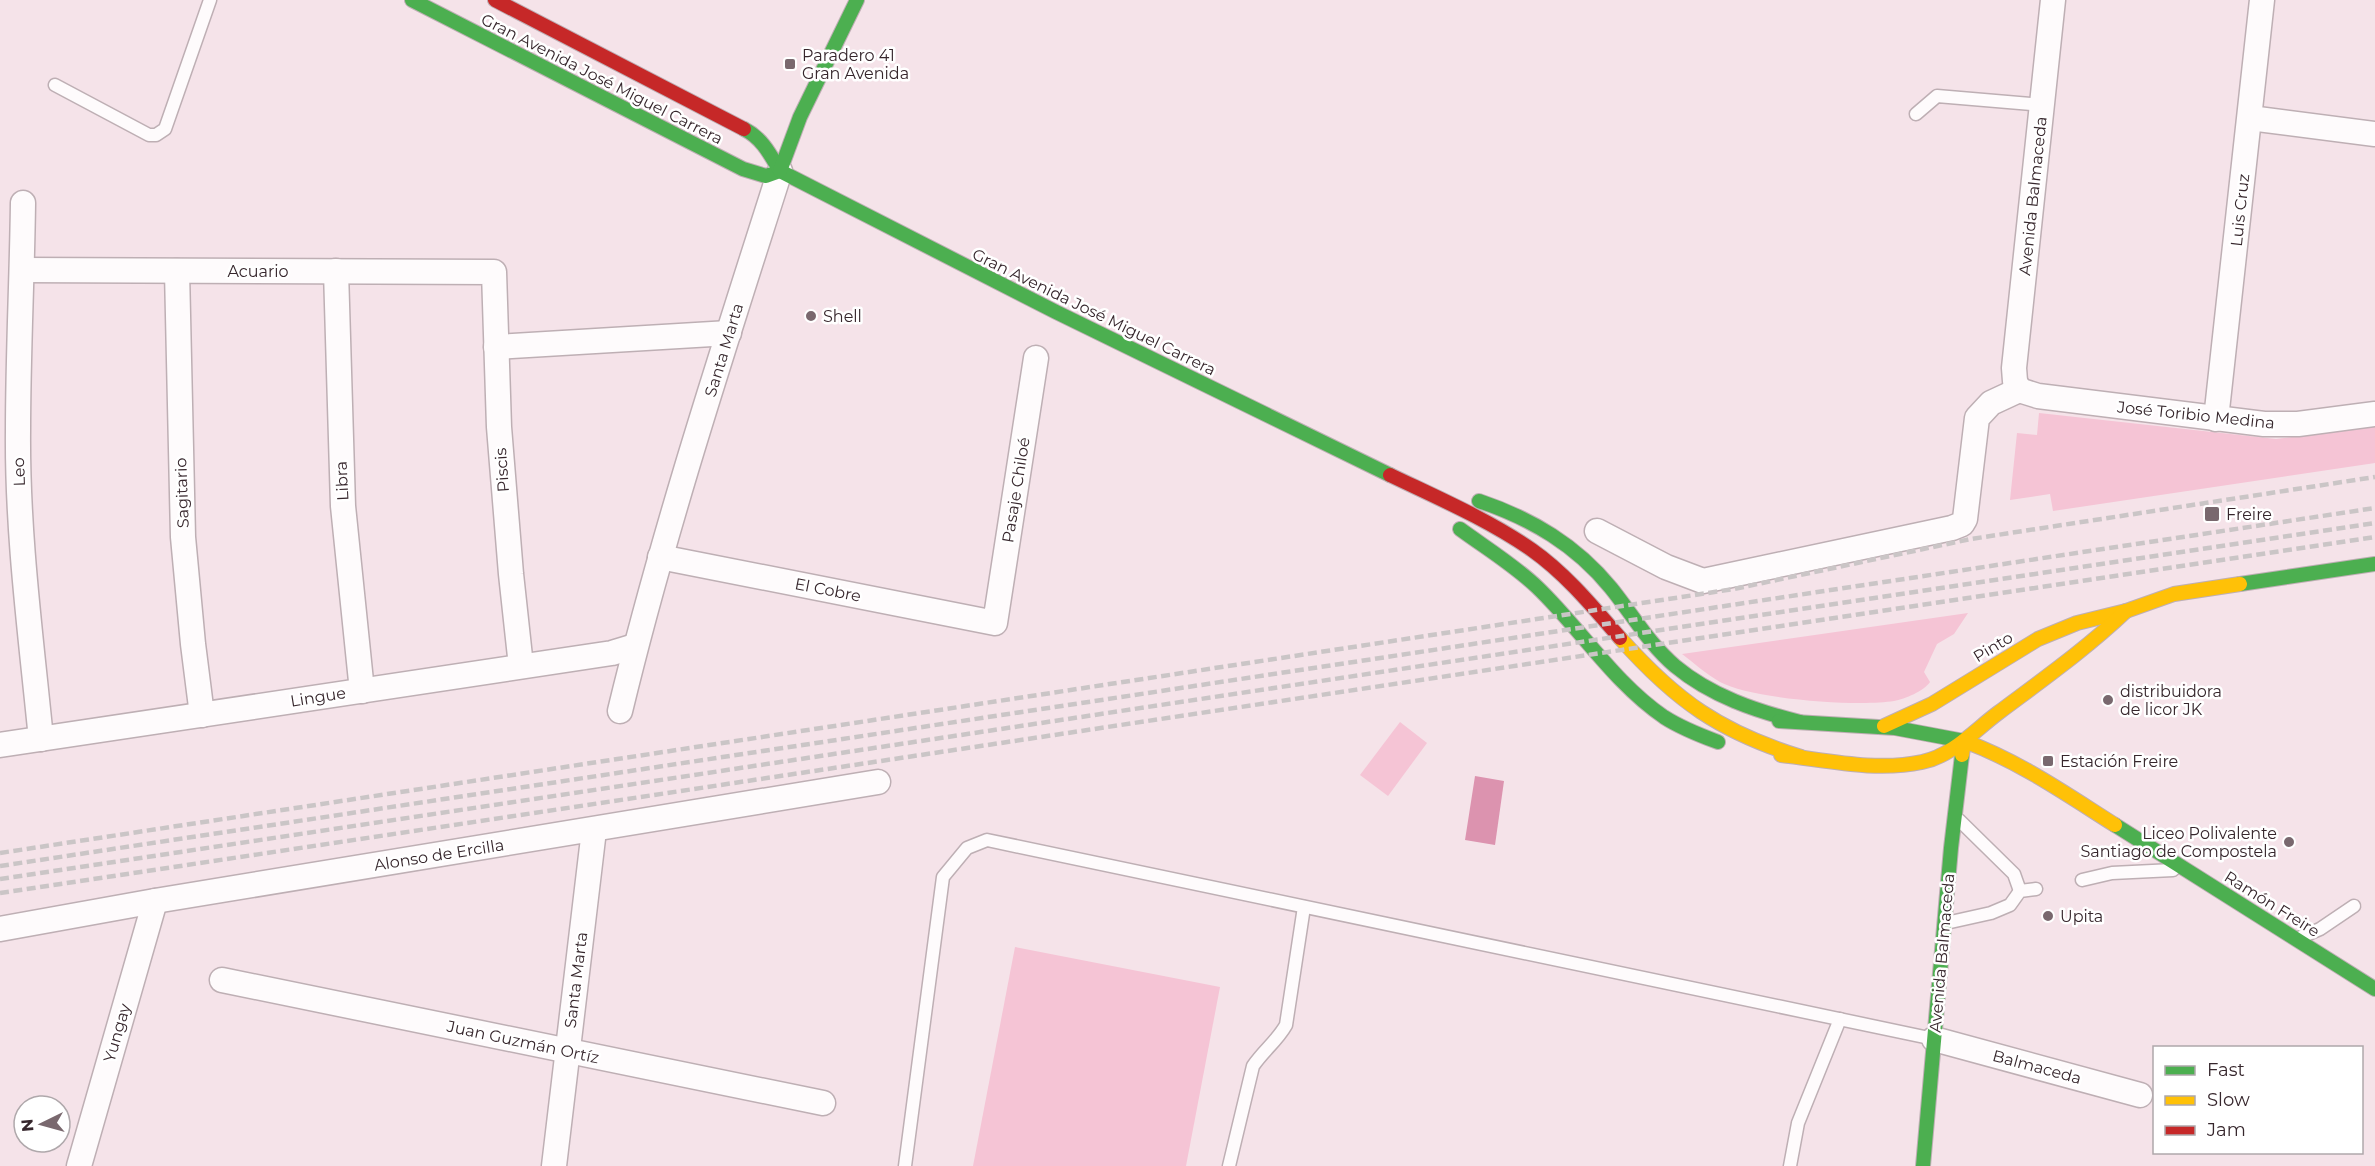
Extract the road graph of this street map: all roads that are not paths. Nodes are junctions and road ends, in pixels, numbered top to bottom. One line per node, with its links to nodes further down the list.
1 (210, 0): 8 (lane)
2 (412, 0): 13 (main road, Gran Avenida José Miguel Carrera)
3 (495, 0): 7 (main road, Gran Avenida José Miguel Carrera)
4 (857, 0): 13 (main road, Santa Marta)
5 (2053, 0): 9 (street, Avenida Balmaceda)
6 (2262, 0): 11 (street, Luis Cruz)
7 (519, 5): 13 (main road, Gran Avenida José Miguel Carrera)
8 (55, 85)
9 (2043, 105): 10 (lane); 22 (street, Avenida Balmaceda)
10 (1916, 114)
11 (2250, 118): 12 (street); 24 (street, Luis Cruz)
12 (2375, 134)
13 (780, 171): 19 (street, Santa Marta); 25 (main road, Gran Avenida José Miguel Carrera)
14 (23, 203): 15 (street, Leo)
15 (22, 270): 16 (street, Acuario); 39 (street, Leo)
16 (177, 271): 17 (street, Acuario); 36 (street, Sagitario)
17 (336, 271): 18 (street, Acuario); 33 (street, Libra)
18 (494, 272): 20 (street, Piscis)
19 (729, 333): 20 (street); 27 (street, Santa Marta)
20 (496, 347): 32 (street, Piscis)
21 (1036, 358): 30 (street, Pasaje Chiloé)
22 (2019, 390): 24 (street, José Toribio Medina); 26 (street)
23 (2375, 414): 24 (street, José Toribio Medina)
24 (2216, 419)
25 (1395, 477): 34 (main road, Gran Avenida José Miguel Carrera); 37 (main road, Gran Avenida José Miguel Carrera); 42 (main road, Gran Avenida José Miguel Carrera)
26 (1597, 531)
27 (660, 557): 30 (street, El Cobre); 31 (street, Santa Marta)
28 (2375, 564): 29 (main road, Pinto)
29 (2126, 611): 38 (main road, Pinto); 40 (main road, Pinto)
30 (995, 623)
31 (635, 646): 32 (street, Lingue); 35 (street, Santa Marta)
32 (521, 666): 33 (street, Lingue)
33 (362, 691): 36 (street, Lingue)
34 (1687, 703): 37 (main road, Gran Avenida José Miguel Carrera); 42 (main road, Gran Avenida José Miguel Carrera)
35 (620, 711)
36 (202, 715): 39 (street, Lingue)
37 (1800, 722): 38 (main road, Gran Avenida José Miguel Carrera)
38 (1884, 726): 40 (main road, Gran Avenida José Miguel Carrera)
39 (41, 739): 41 (street, Lingue)
40 (1964, 741): 42 (main road, Gran Avenida José Miguel Carrera); 44 (main road, Avenida Balmaceda); 46 (main road, Ramón Freire)
41 (0, 745)
42 (1801, 757)
43 (878, 782): 45 (street, Alonso de Ercilla)
44 (1954, 815): 49 (lane); 53 (main road, Avenida Balmaceda)
45 (594, 830): 50 (street, Alonso de Ercilla); 60 (street, Santa Marta)
46 (2186, 870): 47 (lane); 55 (main road, Ramón Freire)
47 (2082, 880)
48 (2036, 889): 49 (lane)
49 (2020, 891): 53 (lane)
50 (155, 901): 54 (street, Alonso de Ercilla); 63 (street, Yungay)
51 (2354, 906): 55 (lane)
52 (1304, 907): 58 (lane); 65 (lane); 66 (lane)
53 (1945, 923): 59 (main road, Avenida Balmaceda)
54 (0, 929)
55 (2295, 939): 57 (main road, Ramón Freire)
56 (222, 980): 60 (street, Juan Guzmán Ortíz)
57 (2375, 989)
58 (1840, 1019): 59 (lane); 67 (lane)
59 (1934, 1039): 61 (street, Balmaceda); 68 (main road, Avenida Balmaceda)
60 (568, 1051): 62 (street, Juan Guzmán Ortíz); 64 (street, Santa Marta)
61 (2140, 1095)
62 (823, 1103)
63 (79, 1166)
64 (554, 1166)
65 (905, 1166)
66 (1230, 1166)
67 (1790, 1166)
68 (1923, 1166)

